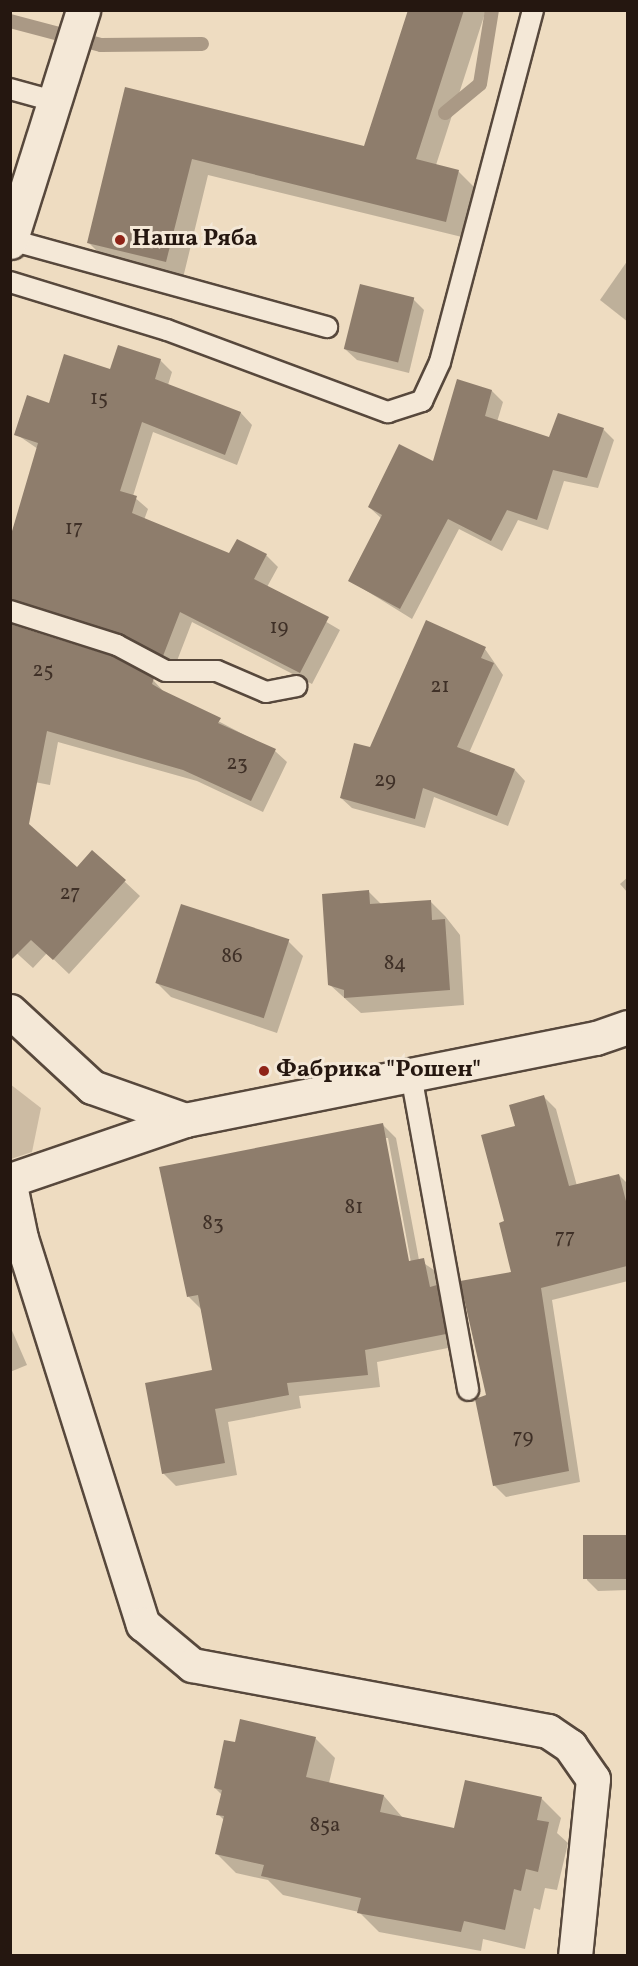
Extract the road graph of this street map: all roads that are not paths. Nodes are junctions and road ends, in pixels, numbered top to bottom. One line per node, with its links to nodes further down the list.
1 (83, 10): 4 (street)
2 (533, 10): 6 (lane)
3 (10, 89): 4 (lane)
4 (54, 101): 5 (street)
5 (11, 241): 7 (lane)
6 (10, 282)
7 (327, 327)
8 (10, 611): 9 (lane)
9 (296, 687)
10 (10, 1011): 13 (street)
11 (627, 1027): 12 (street)
12 (411, 1075): 13 (street); 16 (lane)
13 (185, 1120): 14 (street)
14 (10, 1180)
15 (10, 1185): 17 (street)
16 (468, 1390)
17 (575, 1956)

